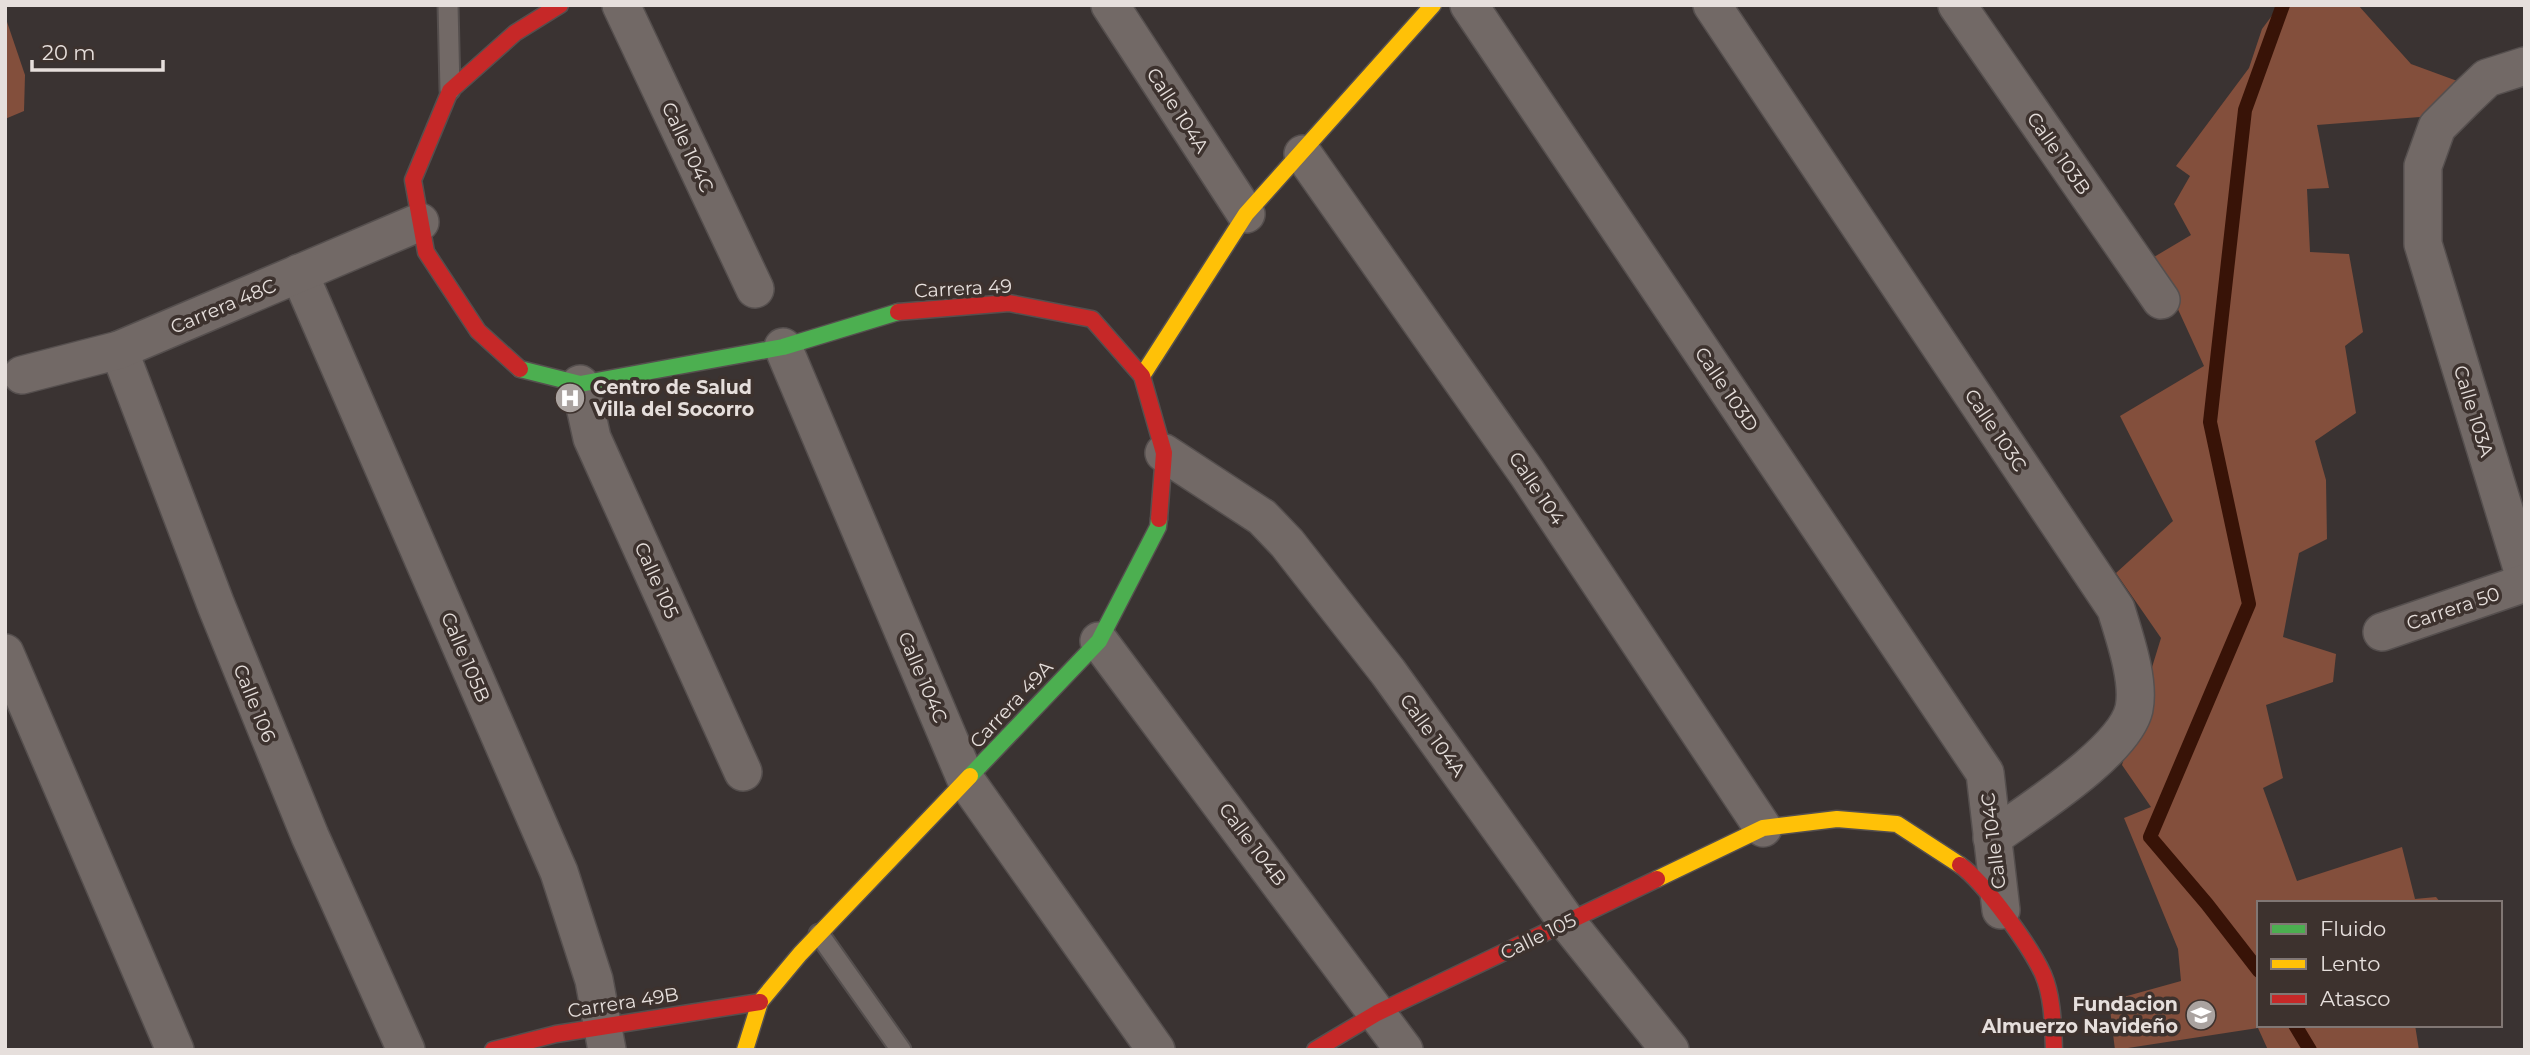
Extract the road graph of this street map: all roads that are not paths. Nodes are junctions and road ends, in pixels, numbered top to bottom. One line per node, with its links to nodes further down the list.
1 (448, 5): 10 (lane)
2 (560, 5): 10 (street)
3 (621, 5): 15 (street, Calle 104C)
4 (1110, 5): 12 (street, Calle 104A)
5 (1433, 5): 11 (street)
6 (1469, 5): 28 (street, Calle 103D)
7 (1712, 5): 31 (street, Calle 103C)
8 (1957, 5): 16 (street, Calle 103B)
9 (2525, 66): 23 (street, Calle 103A)
10 (450, 90): 13 (street, Carrera 49)
11 (1303, 154): 12 (street); 30 (street, Calle 104)
12 (1246, 214): 20 (street)
13 (420, 222): 14 (street, Carrera 48C); 21 (street, Carrera 49)
14 (299, 273): 18 (street, Carrera 48C); 37 (street, Calle 105B)
15 (755, 289)
16 (2161, 300)
17 (783, 347): 20 (street, Carrera 49); 21 (street, Carrera 49); 29 (street, Calle 104C)
18 (119, 350): 19 (street, Carrera 48C); 39 (street, Calle 106)
19 (22, 375)
20 (1142, 376): 22 (street, Carrera 49A)
21 (580, 384): 27 (street, Calle 105)
22 (1164, 453): 25 (street, Carrera 49A); 33 (street, Calle 104A)
23 (2525, 580): 24 (street, Carrera 50)
24 (2382, 632)
25 (1099, 641): 29 (street, Carrera 49A); 36 (street, Calle 104B)
26 (5, 653): 38 (street)
27 (743, 772)
28 (1984, 773): 31 (street, Calle 104C)
29 (967, 782): 34 (street, Carrera 49A); 43 (street, Calle 104C)
30 (1763, 828): 32 (street, Calle 105); 33 (street, Calle 105)
31 (1992, 838): 32 (street, Calle 104C)
32 (2001, 910): 47 (street, Calle 105)
33 (1567, 922): 36 (street, Calle 105); 46 (street, Calle 104A)
34 (819, 934): 35 (street, Carrera 49A); 42 (lane)
35 (760, 1002): 37 (street, Carrera 49B); 41 (street)
36 (1377, 1013): 44 (street, Calle 105); 45 (street, Calle 104B)
37 (605, 1038): 40 (street, Carrera 49B)
38 (175, 1050)
39 (406, 1050)
40 (493, 1050)
41 (745, 1050)
42 (901, 1050)
43 (1156, 1050)
44 (1315, 1050)
45 (1404, 1050)
46 (1670, 1050)
47 (2054, 1050)

